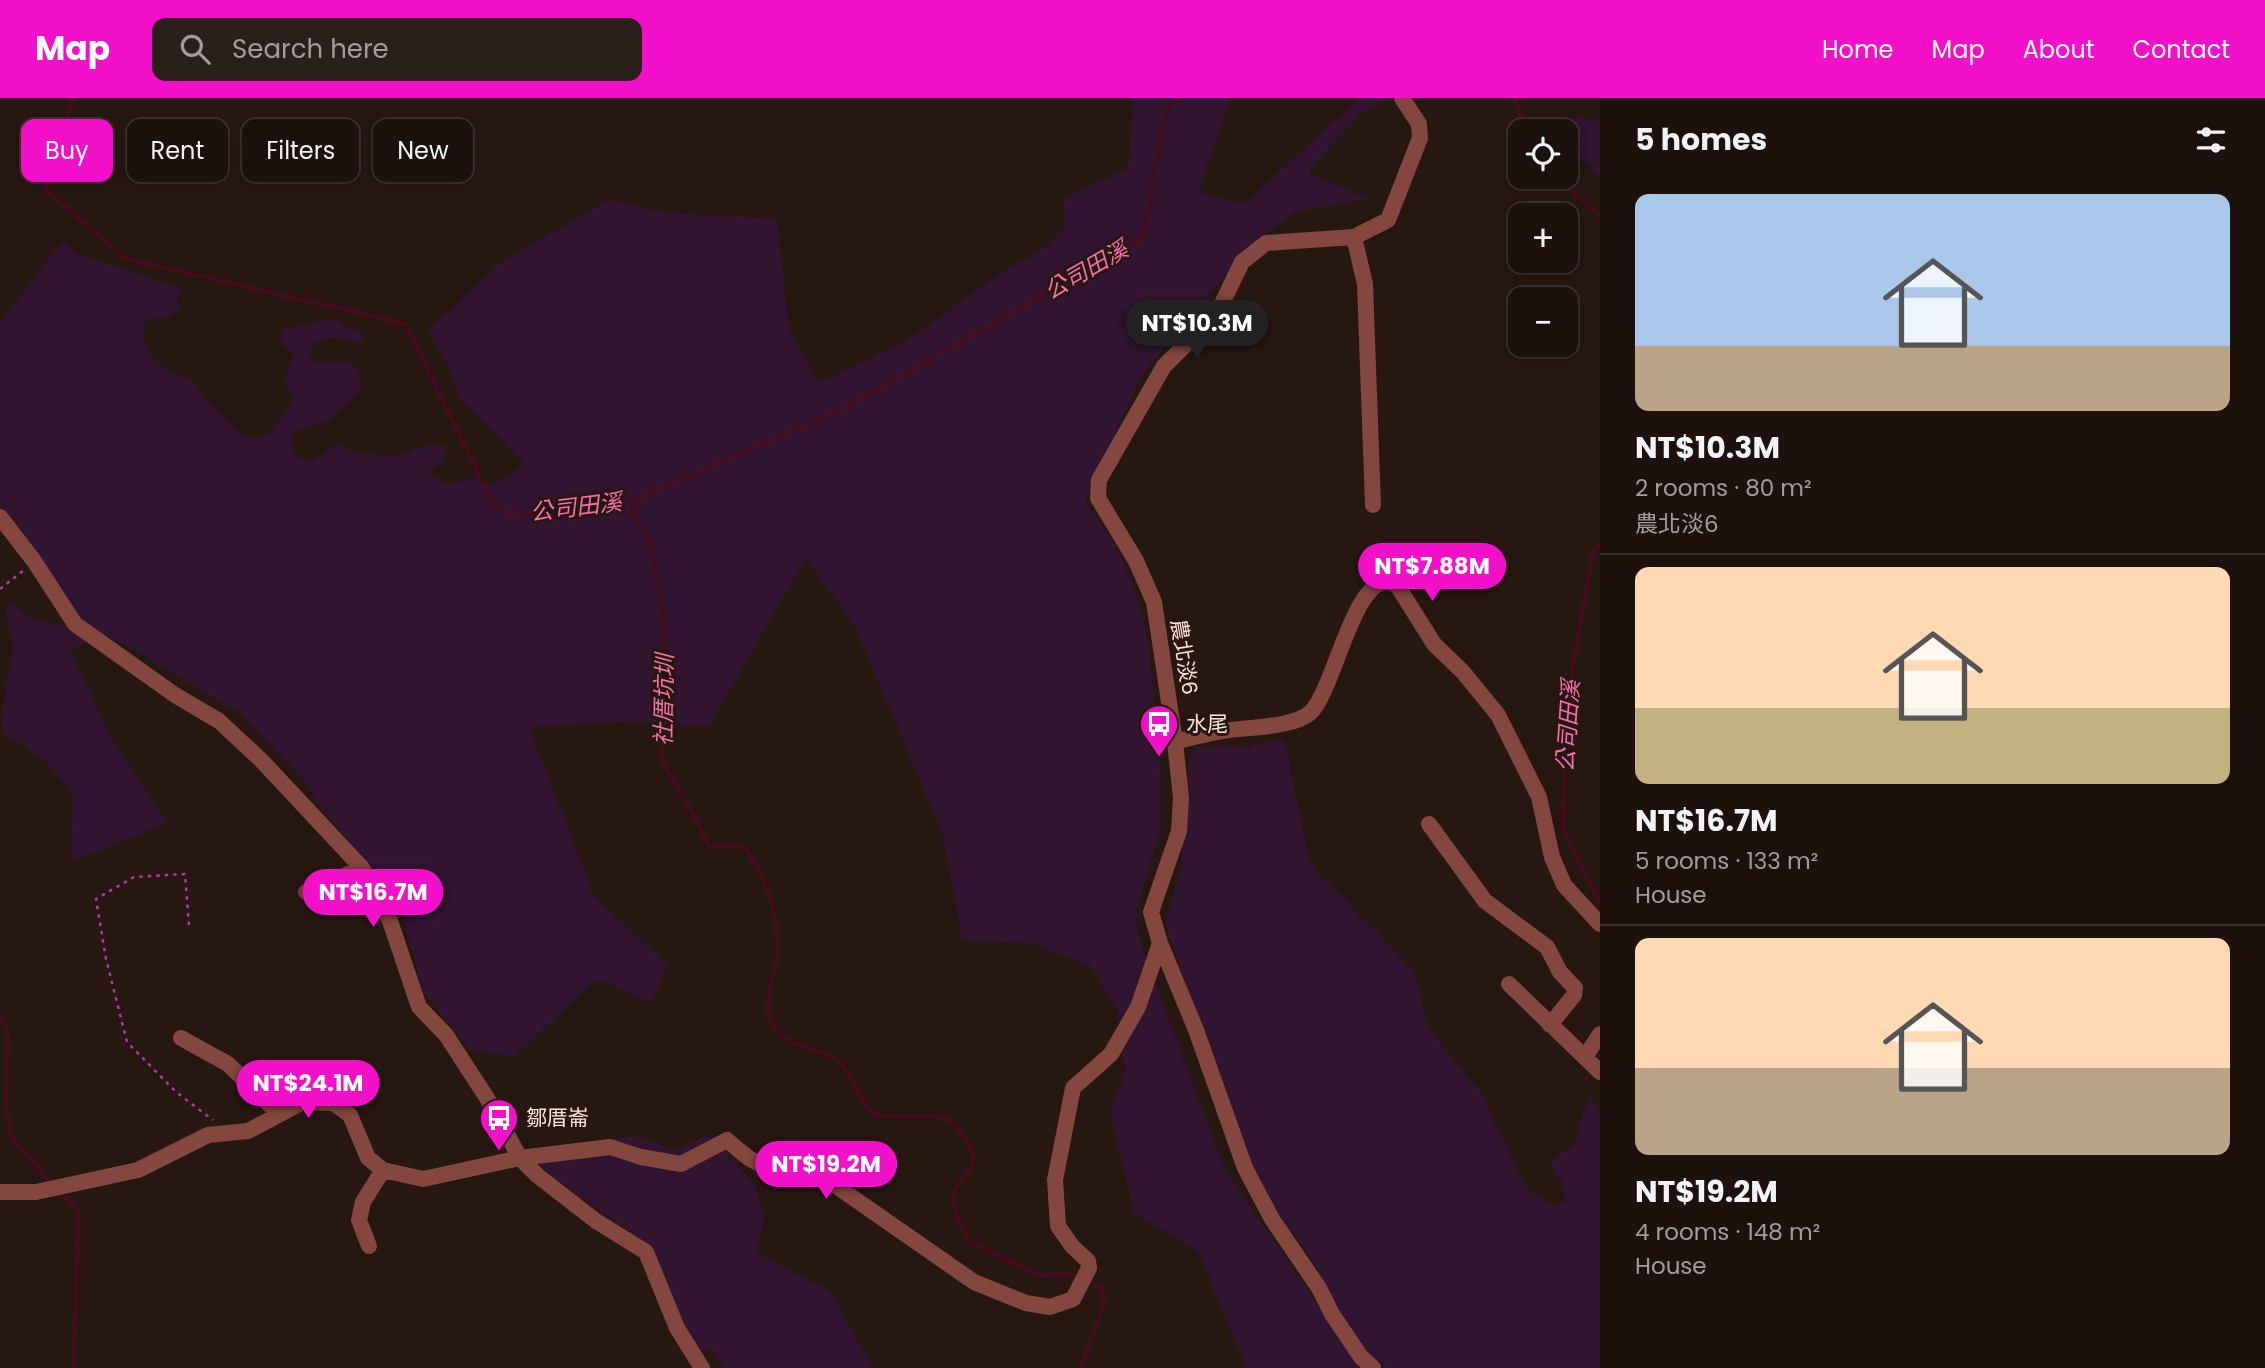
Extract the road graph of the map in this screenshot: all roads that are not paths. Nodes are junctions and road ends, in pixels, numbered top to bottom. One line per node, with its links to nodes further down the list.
1 (1402, 98): 2 (street, 農北淡6 / 農北淡6)
2 (1354, 237): 3 (street); 5 (street, 農北淡6 / 農北淡6)
3 (1373, 505)
4 (0, 517): 7 (street)
5 (1175, 741): 9 (street); 10 (street, 農北淡6)
6 (1429, 824): 12 (street)
7 (362, 868): 8 (street); 18 (street)
8 (306, 892)
9 (1600, 924)
10 (1160, 943): 18 (street); 23 (street, 農北淡6)
11 (1509, 984): 12 (street)
12 (1550, 1025): 15 (street)
13 (1600, 1034): 15 (street)
14 (181, 1038): 17 (street)
15 (1585, 1057): 16 (street)
16 (1600, 1072)
17 (279, 1114): 19 (street); 20 (street)
18 (520, 1158): 19 (street); 22 (street)
19 (383, 1170): 21 (street)
20 (0, 1192)
21 (369, 1246)
22 (702, 1368)
23 (1373, 1368)

